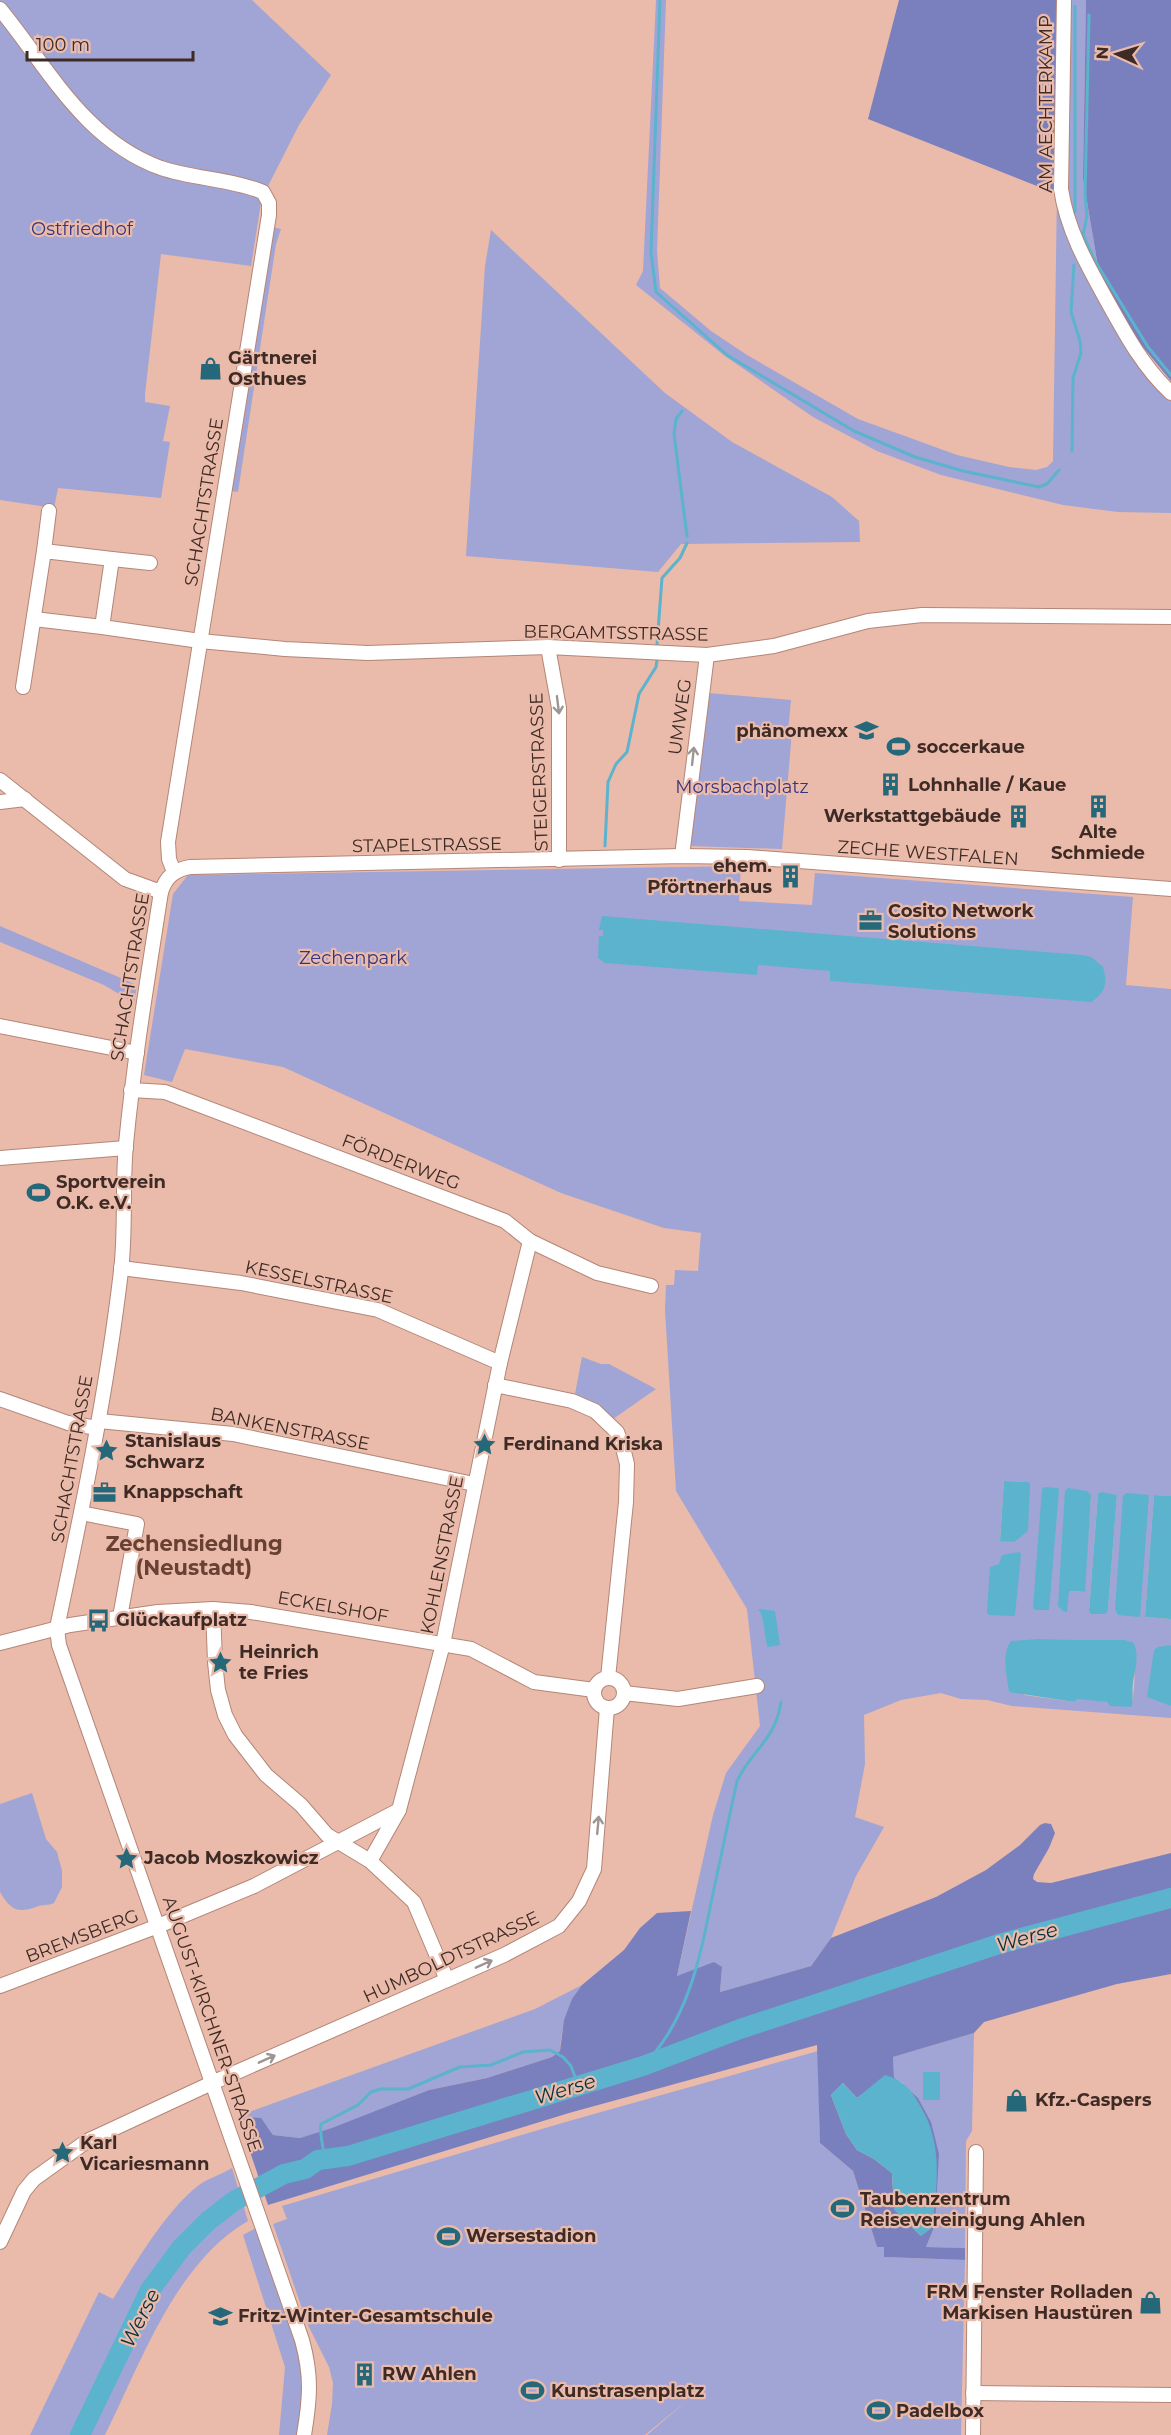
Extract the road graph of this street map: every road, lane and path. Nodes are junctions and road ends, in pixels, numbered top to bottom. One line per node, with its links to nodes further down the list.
1 (1064, 0): 3 (street, AM AECHTERKAMP)
2 (0, 9): 11 (street, SCHACHTSTRASSE)
3 (1171, 393)
4 (49, 511): 5 (street)
5 (44, 551): 6 (street); 9 (street)
6 (112, 559): 7 (street); 10 (street)
7 (150, 563)
8 (1171, 616): 13 (street, BERGAMTSSTRASSE)
9 (34, 619): 10 (street, BERGAMTSSTRASSE); 14 (street)
10 (102, 627): 11 (street, BERGAMTSSTRASSE)
11 (200, 641): 12 (street, BERGAMTSSTRASSE); 20 (street, SCHACHTSTRASSE)
12 (548, 647): 13 (street, BERGAMTSSTRASSE); 19 (street, STEIGERSTRASSE, one-way to 19)
13 (707, 655): 18 (street, UMWEG, one-way to 13)
14 (23, 687)
15 (0, 780): 16 (street)
16 (25, 799): 17 (street); 22 (street)
17 (0, 802)
18 (682, 856): 19 (street, STAPELSTRASSE); 21 (street, ZECHE WESTFALEN)
19 (559, 860): 20 (street, STAPELSTRASSE)
20 (174, 872): 22 (street, SCHACHTSTRASSE)
21 (1171, 890)
22 (160, 892): 24 (street, SCHACHTSTRASSE)
23 (0, 1026): 24 (street)
24 (136, 1053): 25 (street, SCHACHTSTRASSE)
25 (131, 1090): 26 (street, SCHACHTSTRASSE); 28 (street, FÖRDERWEG)
26 (126, 1148): 27 (street); 29 (street, SCHACHTSTRASSE)
27 (0, 1158)
28 (530, 1241): 30 (street, FÖRDERWEG); 31 (street, KOHLENSTRASSE)
29 (121, 1268): 31 (street, KESSELSTRASSE); 34 (street, SCHACHTSTRASSE)
30 (651, 1286)
31 (500, 1363): 32 (street, KOHLENSTRASSE)
32 (495, 1385): 35 (street, KOHLENSTRASSE); 42 (street)
33 (0, 1399): 34 (street, BANKENSTRASSE)
34 (98, 1425): 35 (street, BANKENSTRASSE); 36 (street, SCHACHTSTRASSE)
35 (474, 1484): 41 (street, KOHLENSTRASSE)
36 (81, 1513): 38 (street); 39 (street, SCHACHTSTRASSE)
37 (213, 1609): 38 (street, ECKELSHOF); 41 (street, ECKELSHOF); 48 (street)
38 (120, 1617): 39 (street, ECKELSHOF)
39 (57, 1628): 40 (street, ECKELSHOF); 50 (street, AUGUST-KIRCHNER-STRASSE)
40 (0, 1643)
41 (443, 1644): 44 (street, ECKELSHOF); 47 (street, KOHLENSTRASSE)
42 (608, 1678): 44 (street); 45 (street)
43 (757, 1686): 45 (street)
44 (594, 1690): 46 (street)
45 (624, 1693): 46 (street)
46 (607, 1708): 51 (street, HUMBOLDTSTRASSE, one-way to 46)
47 (399, 1810): 48 (street); 49 (street, KOHLENSTRASSE)
48 (339, 1841): 49 (street); 50 (street, BREMSBERG)
49 (370, 1861): 51 (street)
50 (158, 1926): 52 (street, BREMSBERG); 53 (street, AUGUST-KIRCHNER-STRASSE)
51 (447, 1980): 53 (street, HUMBOLDTSTRASSE, one-way to 51)
52 (0, 1986)
53 (214, 2082): 55 (street, HUMBOLDTSTRASSE); 58 (street, AUGUST-KIRCHNER-STRASSE)
54 (976, 2152): 56 (street)
55 (0, 2242)
56 (973, 2393): 57 (street); 59 (street)
57 (1171, 2396)
58 (304, 2435)
59 (973, 2435)

